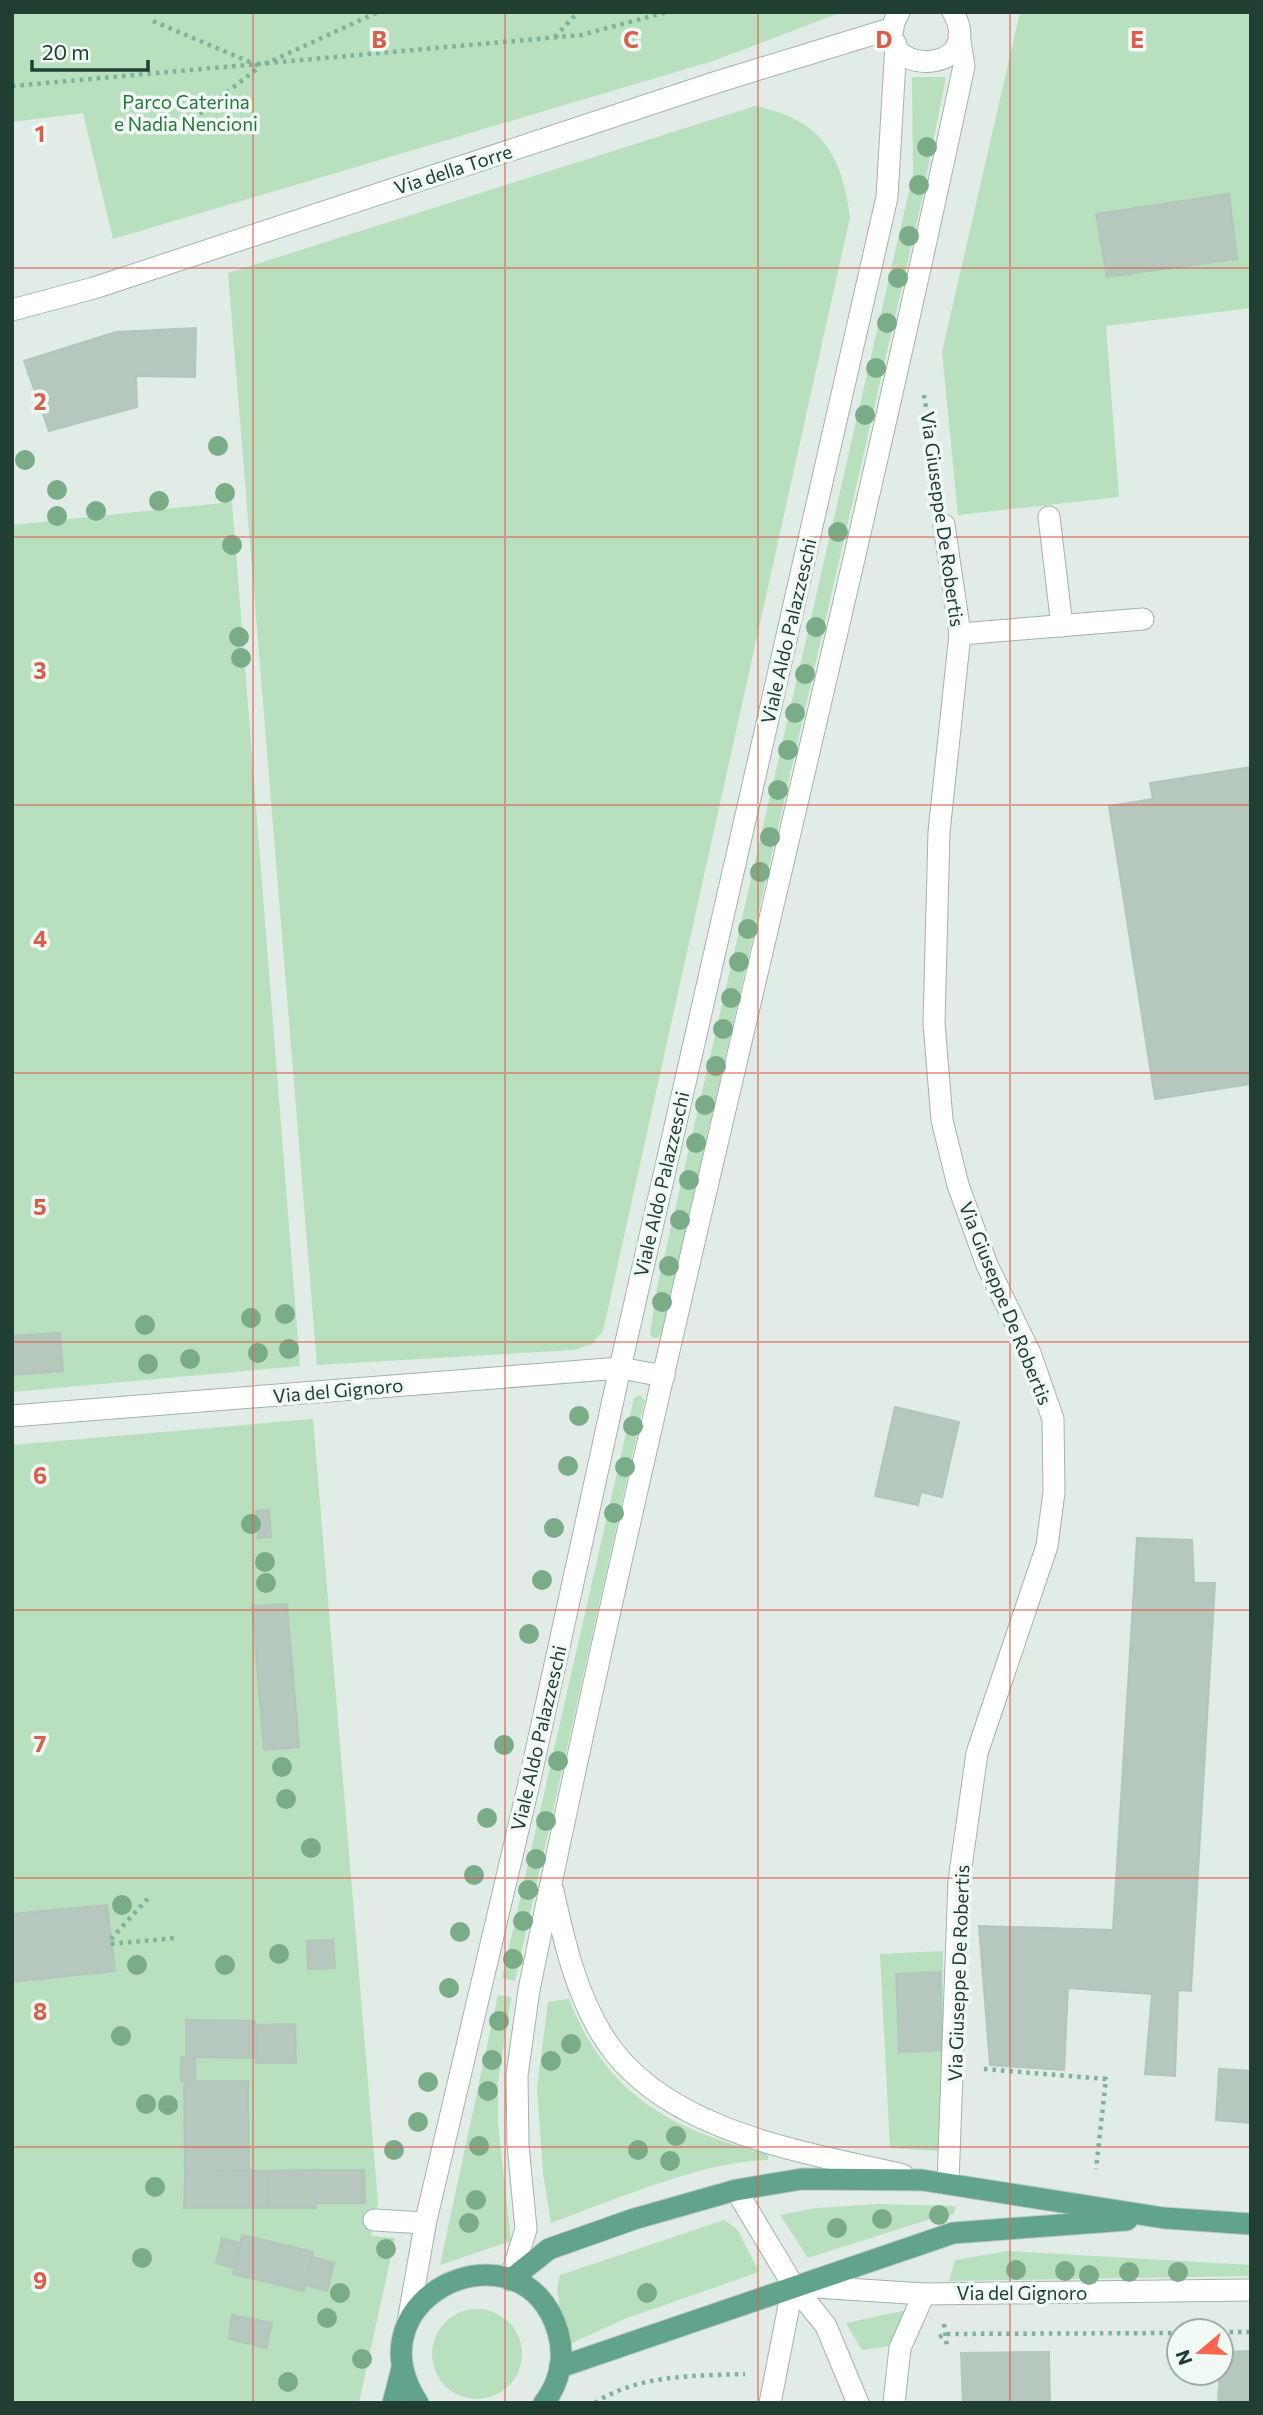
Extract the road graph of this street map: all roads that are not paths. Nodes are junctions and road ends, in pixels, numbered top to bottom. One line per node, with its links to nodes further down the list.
1 (953, 12): 3 (street)
2 (896, 28): 3 (street); 4 (street, Via della Torre); 10 (street, Viale Aldo Palazzeschi)
3 (958, 35): 11 (street)
4 (12, 310)
5 (1049, 517): 8 (street)
6 (944, 526): 9 (street, Via Giuseppe De Robertis)
7 (1143, 619): 8 (street)
8 (1062, 626): 9 (street)
9 (960, 634): 15 (street, Via Giuseppe De Robertis)
10 (620, 1368): 11 (street, Via del Gignoro); 12 (street, Via del Gignoro); 19 (street, Viale Aldo Palazzeschi)
11 (664, 1376): 13 (street)
12 (12, 1416)
13 (551, 1883): 14 (street); 21 (street)
14 (922, 2180): 15 (main road); 16 (main road)
15 (948, 2183): 17 (main road)
16 (736, 2190): 21 (main road); 22 (street)
17 (1164, 2218): 20 (main road); 22 (main road)
18 (374, 2220): 19 (street)
19 (425, 2223): 25 (street, Viale Aldo Palazzeschi)
20 (1251, 2224)
21 (510, 2280): 25 (main road); 27 (main road)
22 (793, 2285): 24 (street, Via del Gignoro); 27 (main road); 31 (street); 32 (street)
23 (1251, 2290): 24 (street, Via del Gignoro)
24 (924, 2294): 33 (street)
25 (408, 2322): 26 (main road)
26 (403, 2366): 28 (main road); 29 (main road)
27 (560, 2367): 30 (main road)
28 (393, 2403)
29 (418, 2403)
30 (544, 2403)
31 (770, 2403)
32 (858, 2403)
33 (894, 2403)

